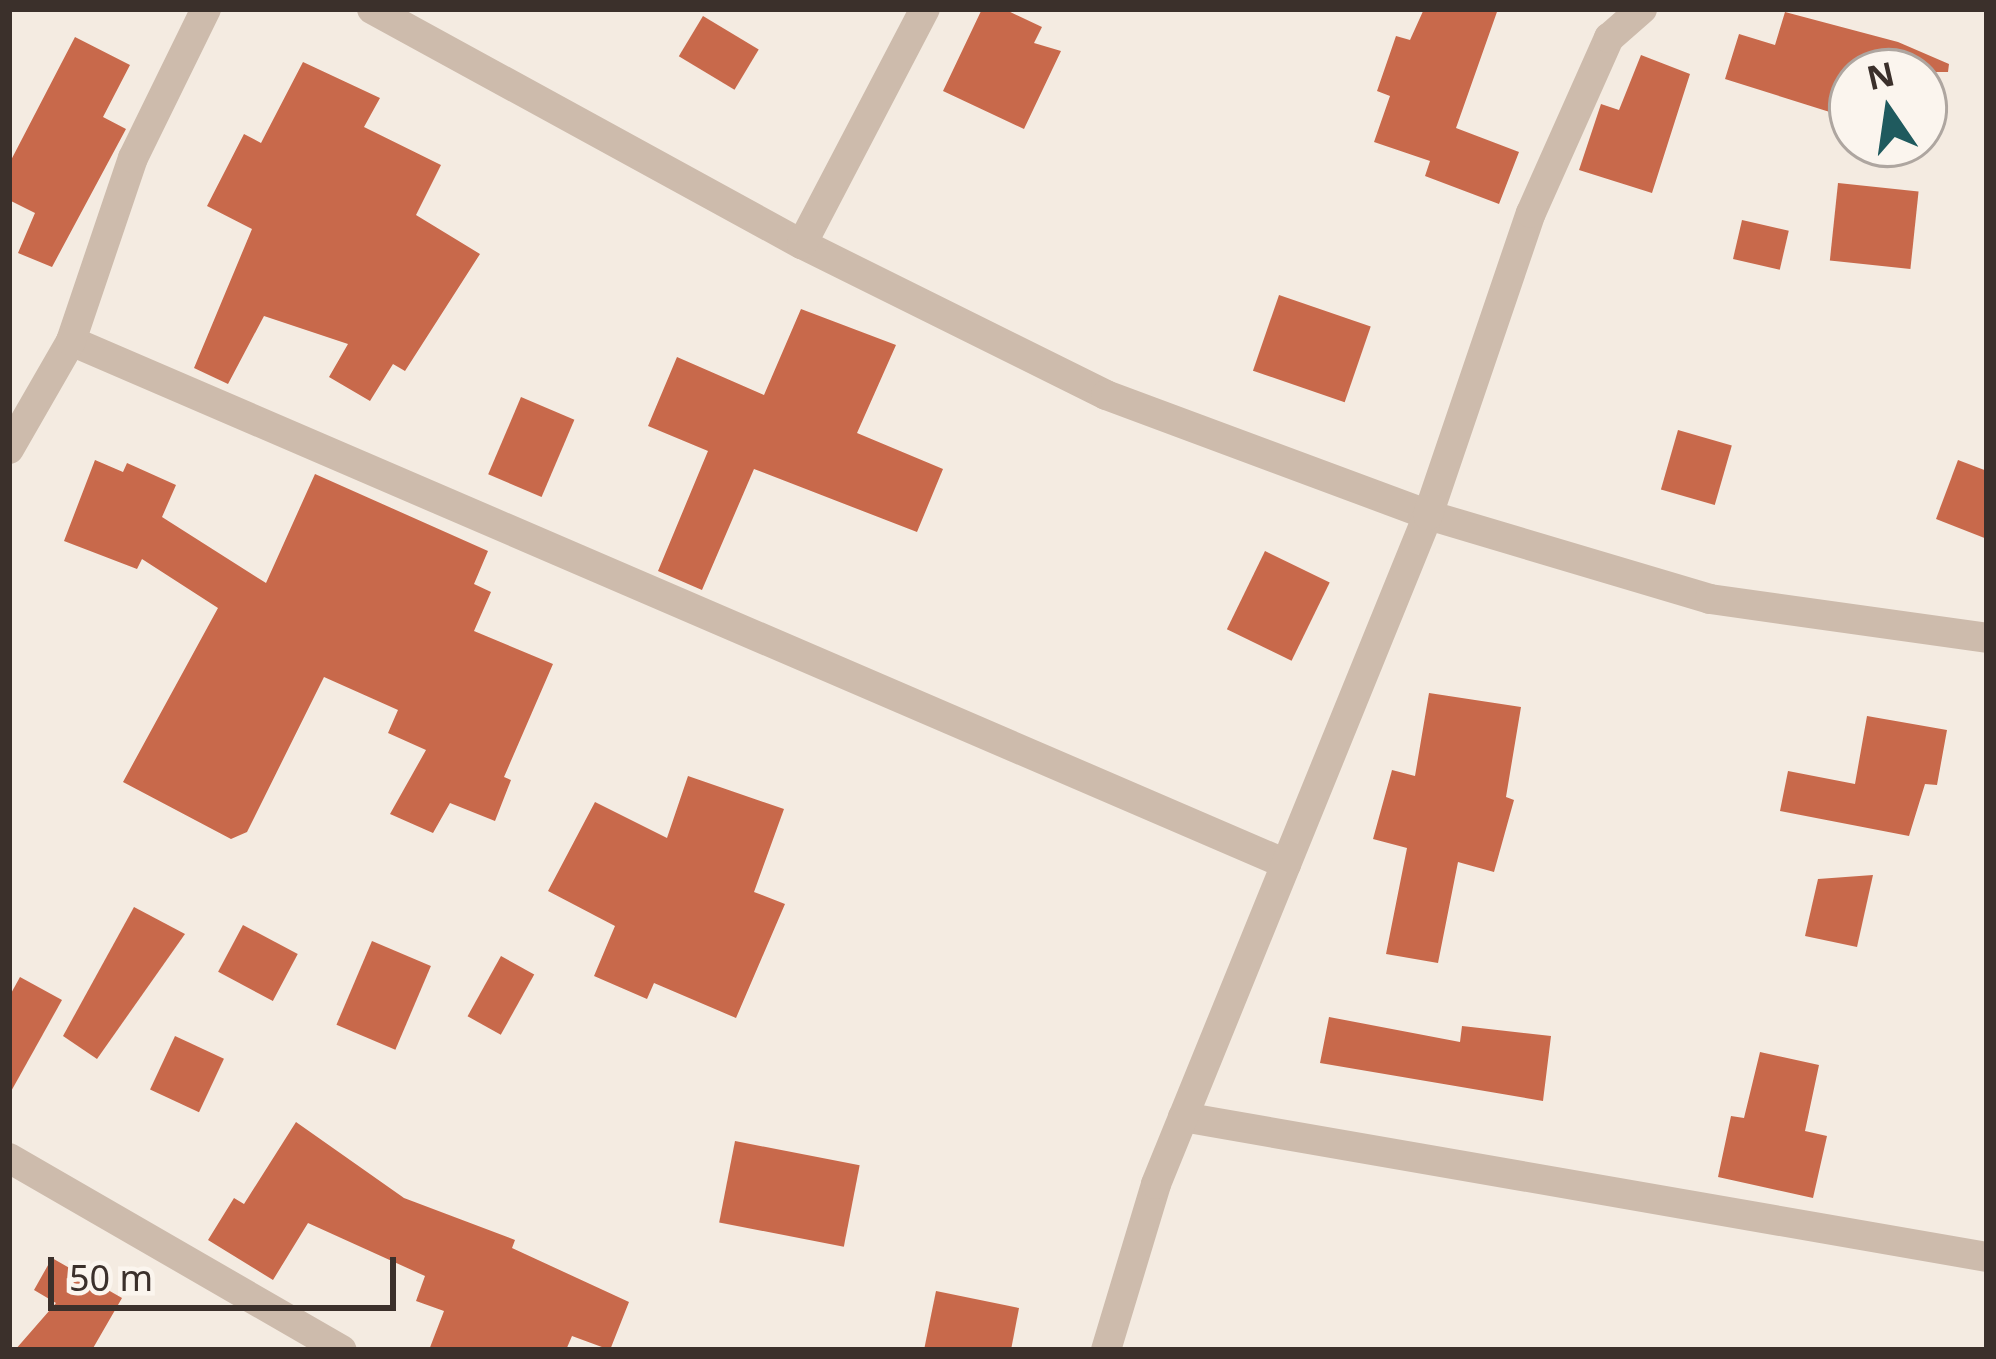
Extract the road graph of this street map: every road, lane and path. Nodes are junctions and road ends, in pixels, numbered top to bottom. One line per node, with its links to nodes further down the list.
1 (206, 9): 6 (street)
2 (371, 9): 5 (street)
3 (925, 9): 5 (street)
4 (1642, 9): 8 (street)
5 (802, 244): 8 (street)
6 (71, 341): 7 (street); 10 (street)
7 (9, 449)
8 (1428, 515): 9 (street); 10 (street)
9 (1987, 638)
10 (1286, 864): 11 (street)
11 (1183, 1117): 13 (street); 15 (street)
12 (9, 1157): 14 (street)
13 (1987, 1257)
14 (341, 1350)
15 (1106, 1350)

